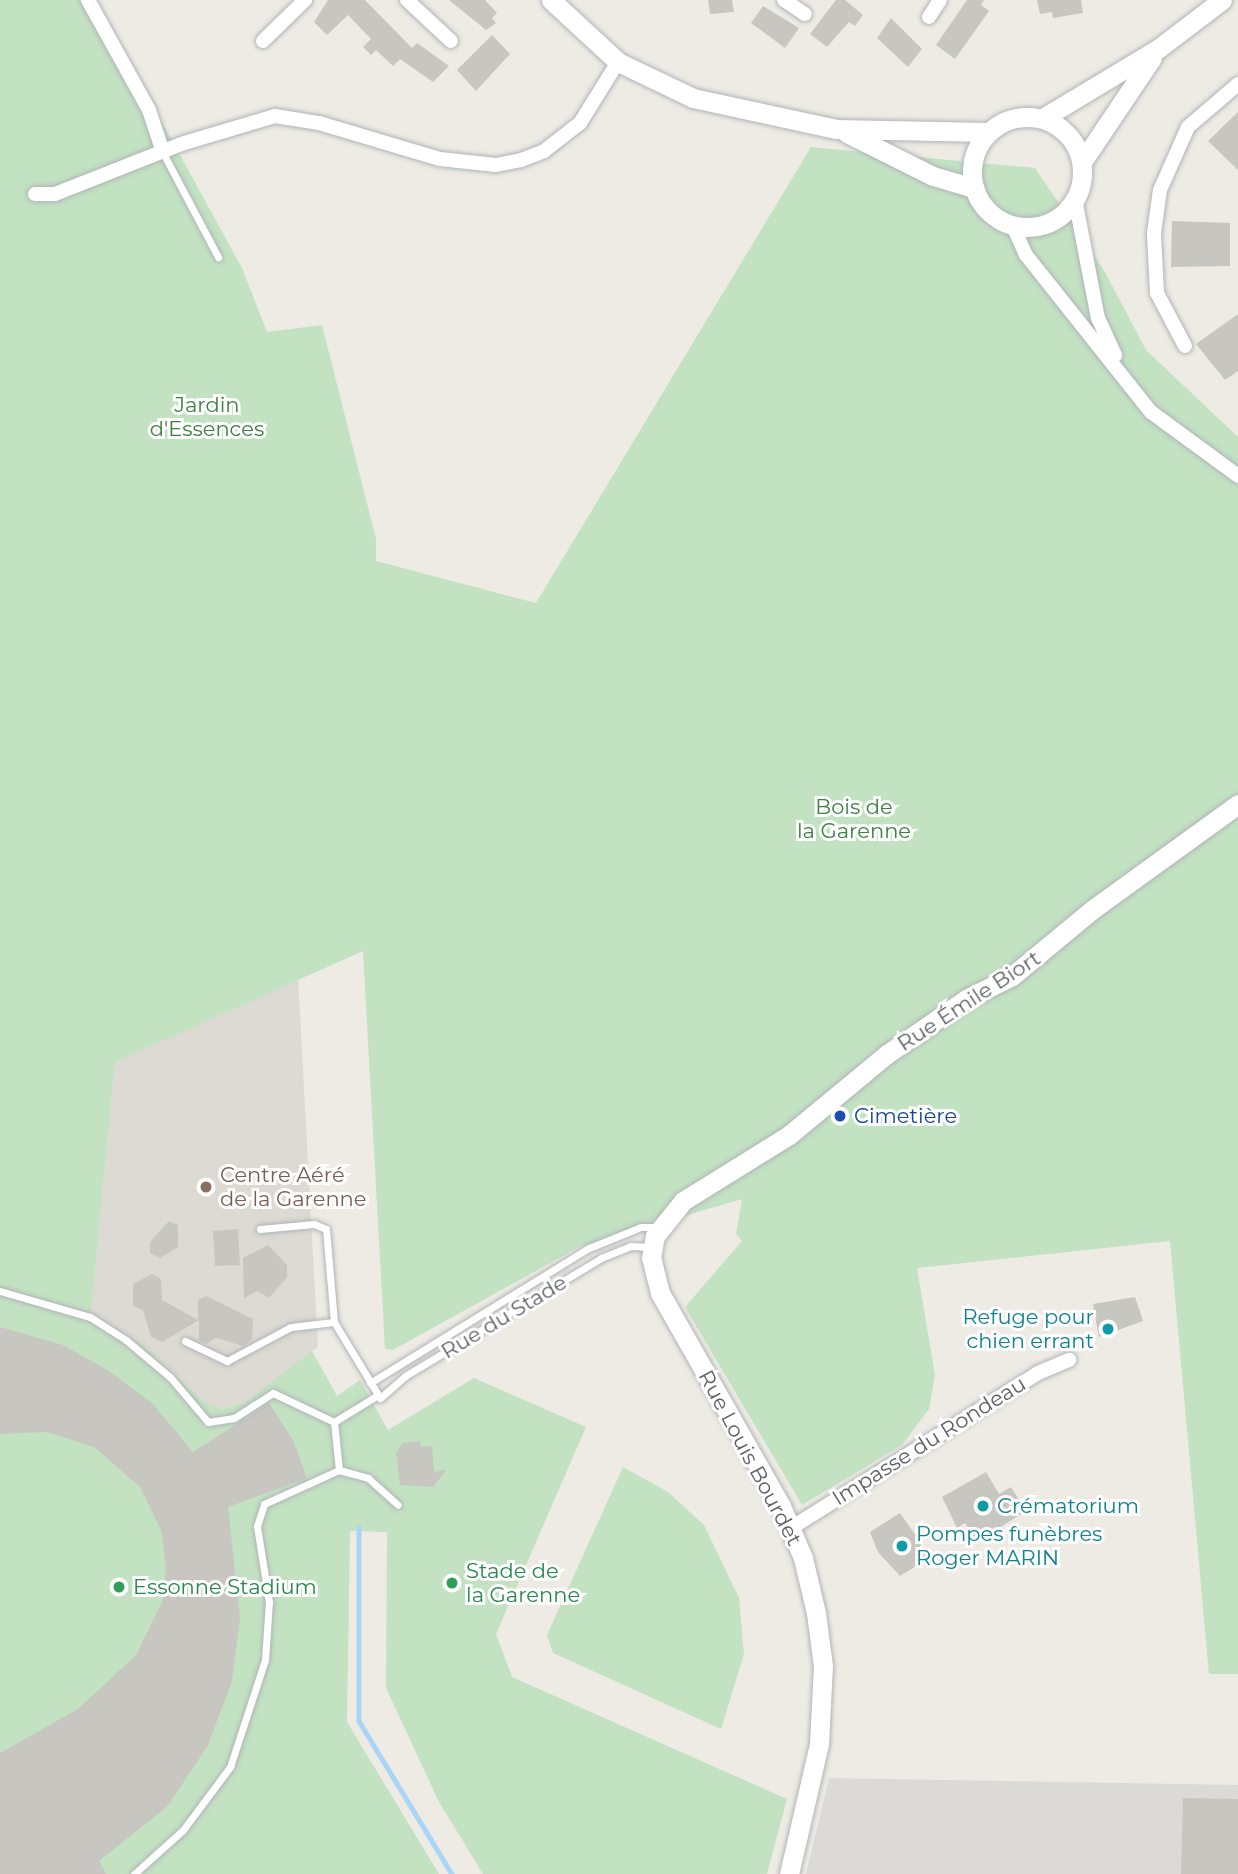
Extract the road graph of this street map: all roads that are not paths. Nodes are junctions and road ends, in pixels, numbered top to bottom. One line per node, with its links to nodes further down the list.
1 (88, 0): 18 (street)
2 (305, 0): 10 (street)
3 (407, 0): 11 (street)
4 (551, 0): 13 (street)
5 (784, 0): 8 (street)
6 (940, 0): 9 (street)
7 (1222, 0): 12 (street)
8 (805, 14)
9 (929, 17)
10 (263, 41)
11 (451, 41)
12 (1159, 48): 15 (street); 19 (street)
13 (618, 62): 16 (street); 18 (street)
14 (1238, 84): 25 (street)
15 (1043, 118): 17 (street); 19 (street)
16 (836, 129): 17 (street); 20 (street)
17 (988, 132): 20 (street)
18 (163, 152): 21 (street); 24 (lane)
19 (1082, 162): 22 (street)
20 (974, 188): 23 (street)
21 (35, 194)
22 (1075, 200): 23 (street); 26 (street)
23 (1013, 226): 26 (street)
24 (218, 257)
25 (1185, 346)
26 (1129, 385): 27 (street)
27 (1238, 476)
28 (1238, 804): 29 (street, Rue Émile Biort)
29 (659, 1227): 31 (street, Rue Émile Biort); 36 (lane, Rue du Stade)
30 (260, 1229): 33 (lane)
31 (652, 1253): 37 (lane, Rue du Stade); 41 (street, Rue Louis Bourdet)
32 (0, 1291): 38 (lane)
33 (334, 1322): 34 (lane); 36 (lane)
34 (184, 1341)
35 (1069, 1360): 41 (street, Impasse du Rondeau)
36 (370, 1382): 37 (lane)
37 (378, 1395): 38 (lane, Rue du Stade)
38 (334, 1422): 39 (lane)
39 (339, 1471): 40 (lane); 42 (lane)
40 (398, 1505)
41 (791, 1528): 43 (street, Rue Louis Bourdet)
42 (134, 1874)
43 (789, 1874)

